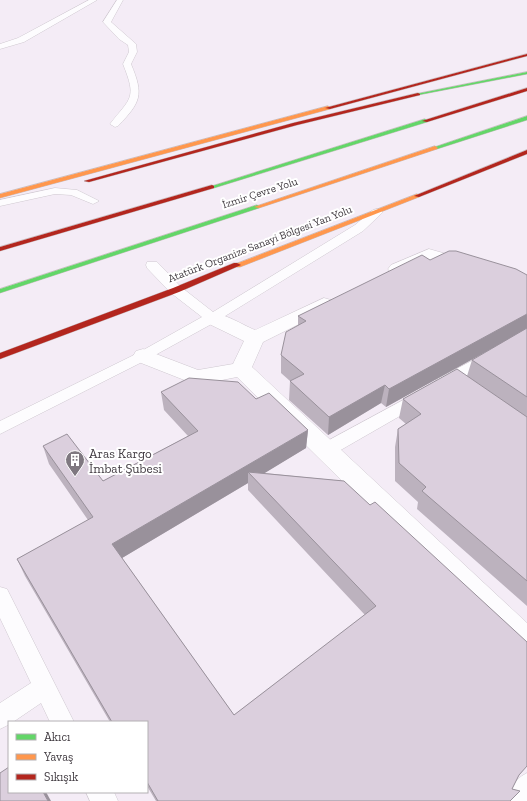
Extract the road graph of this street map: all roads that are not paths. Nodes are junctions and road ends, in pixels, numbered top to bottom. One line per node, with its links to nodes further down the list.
1 (94, 0): 3 (lane)
2 (120, 0): 8 (lane)
3 (0, 47)
4 (527, 55): 11 (main road)
5 (527, 73): 10 (main road)
6 (527, 89): 15 (main road, İzmir Çevre Yolu)
7 (527, 118): 20 (main road, İzmir Çevre Yolu)
8 (115, 124)
9 (527, 152): 14 (main road, Atatürk Organize Sanayi Bölgesi Yan Yolu)
10 (87, 181)
11 (0, 196)
12 (93, 201): 13 (lane)
13 (0, 203)
14 (377, 212): 19 (main road, Atatürk Organize Sanayi Bölgesi Yan Yolu); 22 (lane)
15 (0, 250)
16 (152, 265): 19 (lane)
17 (482, 271): 18 (street)
18 (380, 277)
19 (176, 290): 22 (lane); 25 (main road, Atatürk Organize Sanayi Bölgesi Yan Yolu)
20 (0, 291)
21 (338, 297): 23 (street)
22 (212, 318): 23 (street); 26 (lane)
23 (255, 338): 27 (street)
24 (500, 350): 29 (lane)
25 (0, 356)
26 (143, 356): 27 (street); 28 (lane)
27 (241, 368): 29 (street)
28 (0, 428)
29 (326, 450): 31 (street)
30 (0, 596): 32 (lane)
31 (527, 643)
32 (45, 687): 33 (lane); 34 (lane)
33 (0, 717)
34 (62, 721)
35 (527, 786): 36 (lane)
36 (516, 801)

